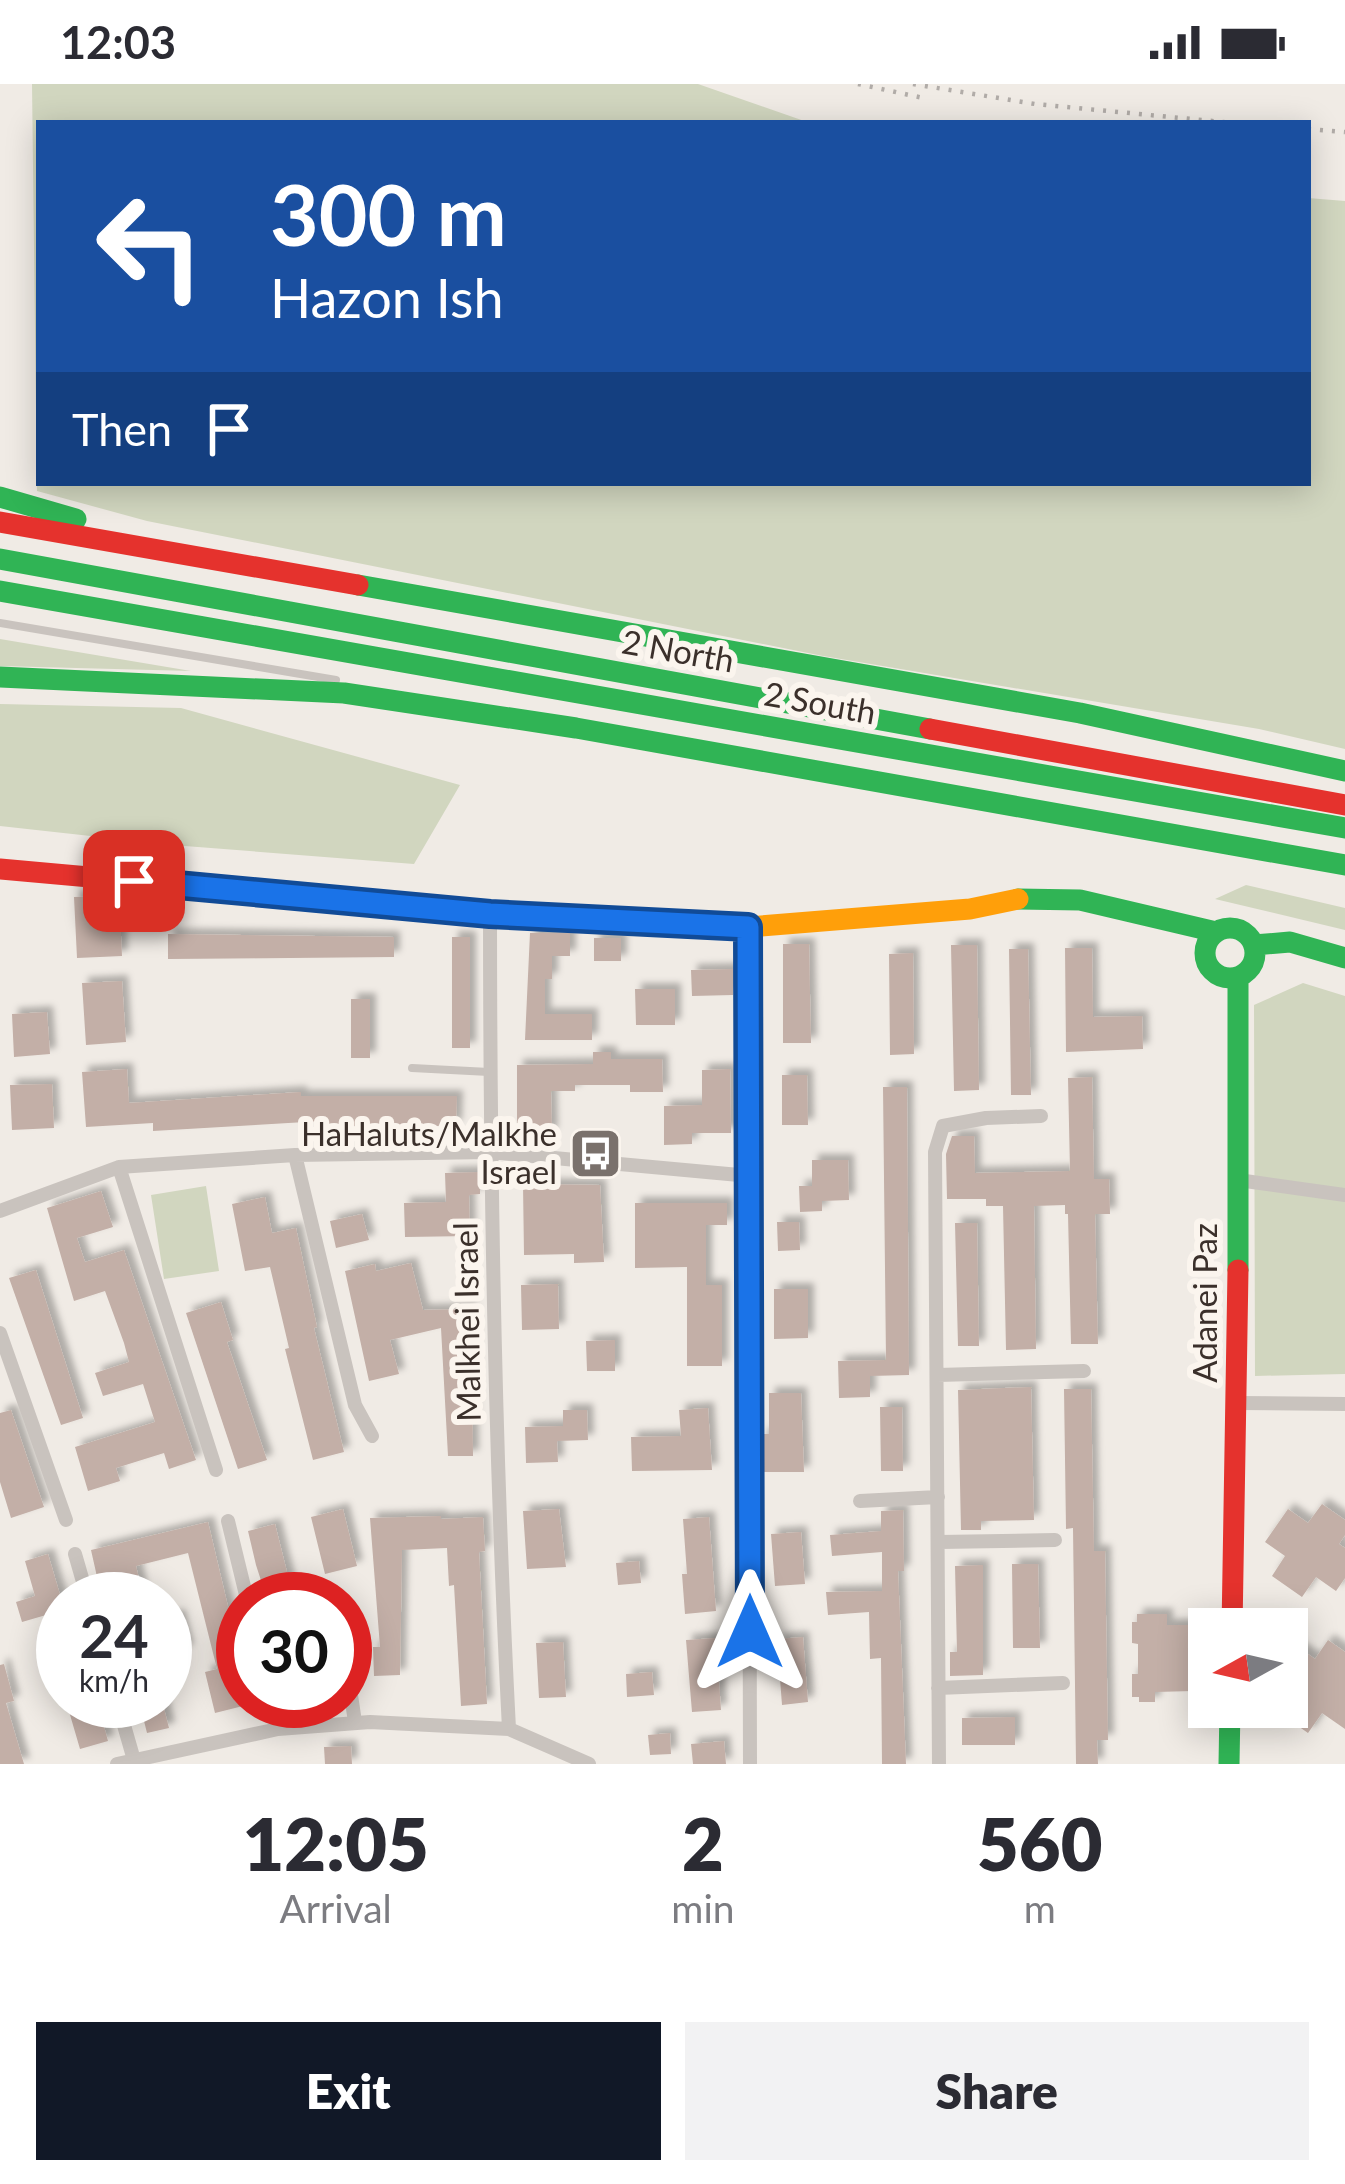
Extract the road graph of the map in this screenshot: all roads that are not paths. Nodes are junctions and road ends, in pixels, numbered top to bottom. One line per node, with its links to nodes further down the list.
1 (0, 497): 4 (main road)
2 (0, 522): 4 (main road)
3 (0, 559): 10 (main road, 2 North)
4 (266, 569): 9 (main road)
5 (0, 591): 11 (main road, 2 South)
6 (0, 623): 8 (lane)
7 (0, 677): 8 (main road)
8 (576, 728): 12 (main road)
9 (1345, 771)
10 (1345, 805)
11 (1345, 828)
12 (1345, 866)
13 (0, 869): 14 (main road)
14 (490, 914): 15 (main road); 21 (street, Malkhei Israel)
15 (748, 927): 16 (main road); 26 (street)
16 (1216, 932): 17 (main road); 19 (main road)
17 (1254, 945): 18 (main road); 19 (main road)
18 (1338, 958)
19 (1238, 977): 27 (main road, Adanei Paz)
20 (412, 1068): 21 (lane)
21 (490, 1072): 23 (street, Malkhei Israel)
22 (1041, 1116): 32 (street)
23 (490, 1152): 24 (street); 26 (street); 54 (street, Malkhei Israel)
24 (295, 1155): 25 (street); 35 (street)
25 (119, 1167): 29 (street); 36 (street)
26 (750, 1176): 58 (street)
27 (1238, 1180): 28 (street); 33 (main road, Adanei Paz)
28 (1345, 1195)
29 (0, 1210)
30 (0, 1333): 39 (street)
31 (1084, 1372): 32 (street)
32 (938, 1375): 37 (street)
33 (1238, 1403): 34 (street); 46 (main road, Adanei Paz)
34 (1345, 1404)
35 (372, 1436)
36 (216, 1470)
37 (938, 1497): 38 (street); 42 (street)
38 (860, 1501)
39 (66, 1520)
40 (228, 1521): 45 (street)
41 (1055, 1540): 42 (street)
42 (940, 1542): 48 (street)
43 (75, 1554): 44 (street)
44 (80, 1572)
45 (240, 1572)
46 (1233, 1608)
47 (1064, 1683): 48 (street)
48 (938, 1688): 59 (street)
49 (372, 1723): 54 (street)
50 (125, 1728): 55 (street)
51 (289, 1728): 53 (street)
52 (1229, 1728): 60 (main road)
53 (278, 1729): 55 (street)
54 (509, 1729): 57 (street)
55 (134, 1760): 56 (street)
56 (117, 1764)
57 (589, 1764)
58 (750, 1764)
59 (939, 1764)
60 (1228, 1764)

